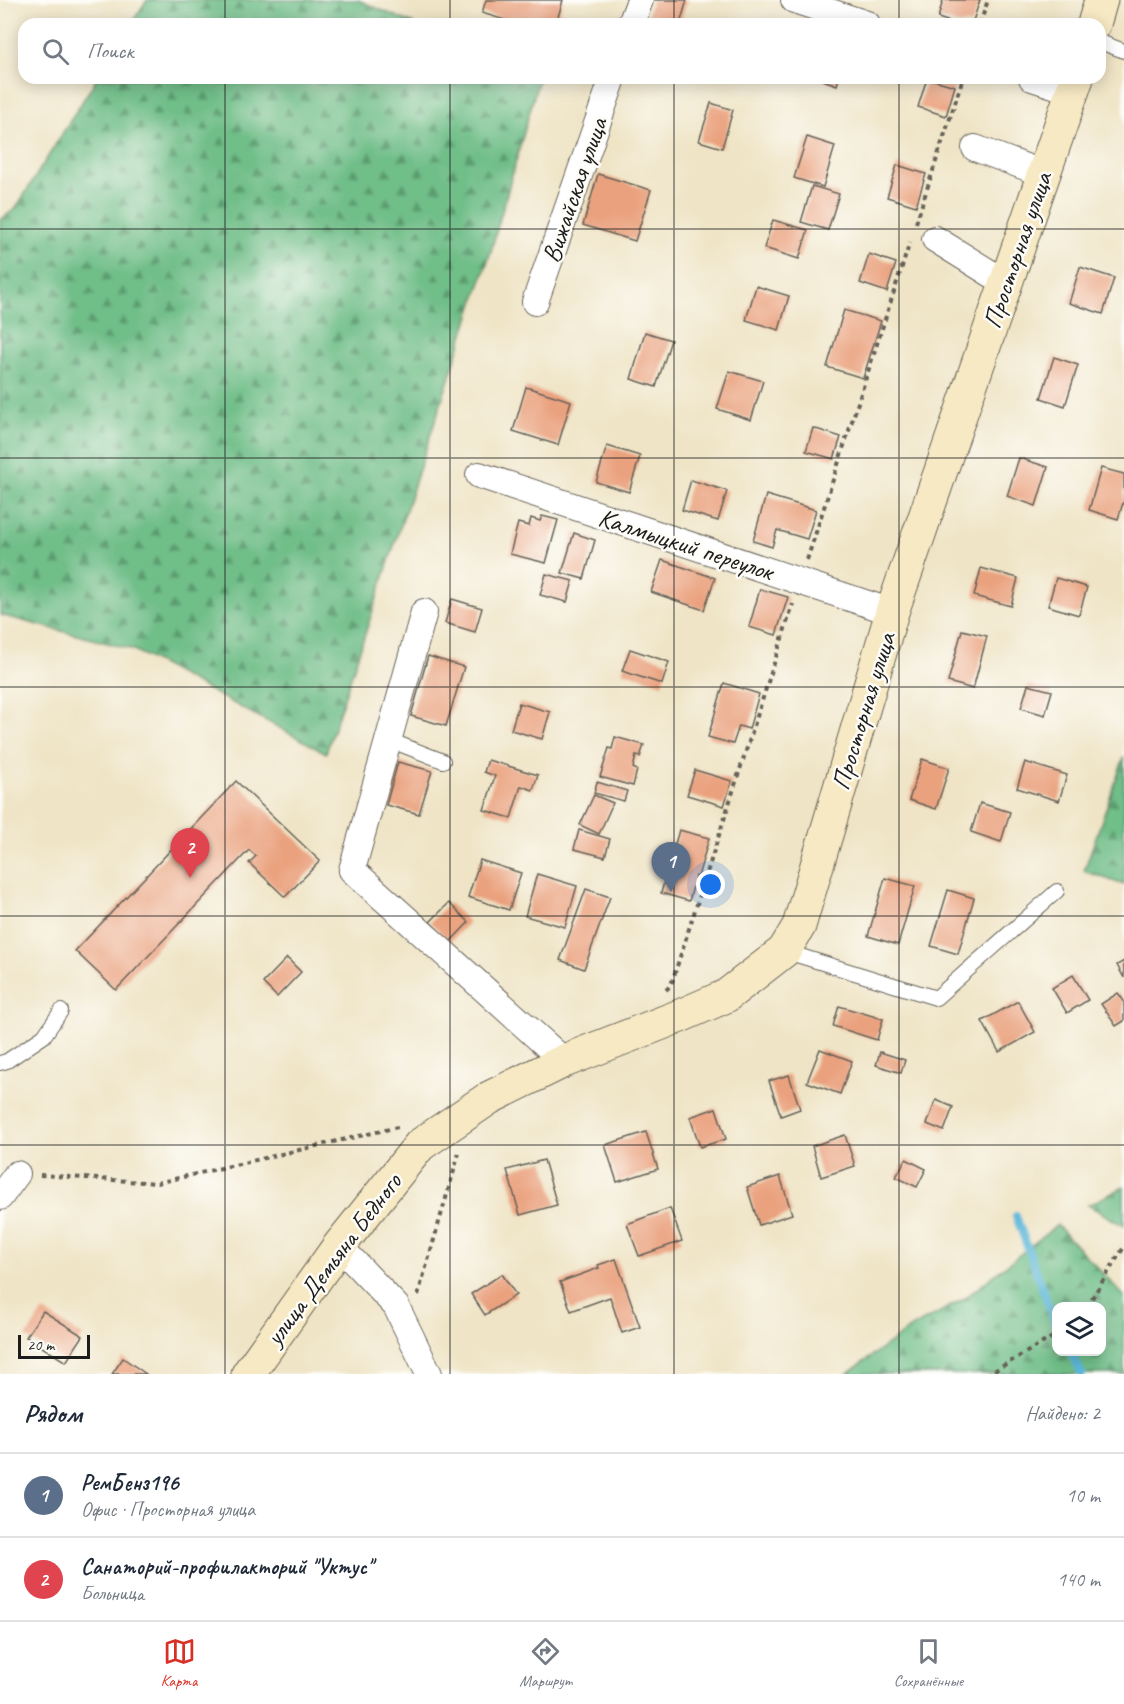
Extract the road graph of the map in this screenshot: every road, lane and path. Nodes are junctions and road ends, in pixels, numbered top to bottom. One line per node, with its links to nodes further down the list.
1 (640, 0): 5 (street)
2 (794, 0): 6 (street)
3 (988, 0): 7 (path)
4 (1101, 0): 8 (street)
5 (633, 18)
6 (849, 18)
7 (982, 18)
8 (1096, 18)
9 (1106, 44): 10 (lane)
10 (1124, 51)
11 (611, 84): 18 (street, Вижайская улица)
12 (961, 84): 16 (path)
13 (1074, 85): 15 (street, Просторная улица)
14 (975, 148): 15 (street)
15 (1044, 174): 17 (street, Просторная улица)
16 (921, 232): 17 (street); 20 (path)
17 (1006, 283): 22 (street, Просторная улица)
18 (535, 302)
19 (479, 475): 20 (street, Калмыцкий переулок)
20 (800, 582): 22 (street, Калмыцкий переулок); 27 (path)
21 (424, 612): 23 (street)
22 (892, 612): 26 (street, Просторная улица)
23 (389, 740): 24 (lane); 29 (street)
24 (443, 762)
25 (1057, 891): 26 (lane)
26 (784, 951): 29 (street, Просторная улица)
27 (664, 992)
28 (61, 1011): 30 (lane)
29 (564, 1061): 31 (street, Просторная улица)
30 (0, 1063)
31 (411, 1135): 33 (path); 35 (street, улица Демьяна Бедного)
32 (461, 1145): 38 (path)
33 (17, 1174): 34 (street)
34 (0, 1197)
35 (339, 1246): 38 (street); 40 (street, улица Демьяна Бедного)
36 (1124, 1247): 37 (path)
37 (1090, 1302)
38 (408, 1330): 41 (street)
39 (1052, 1337): 42 (path)
40 (248, 1374)
41 (429, 1374)
42 (986, 1374)

